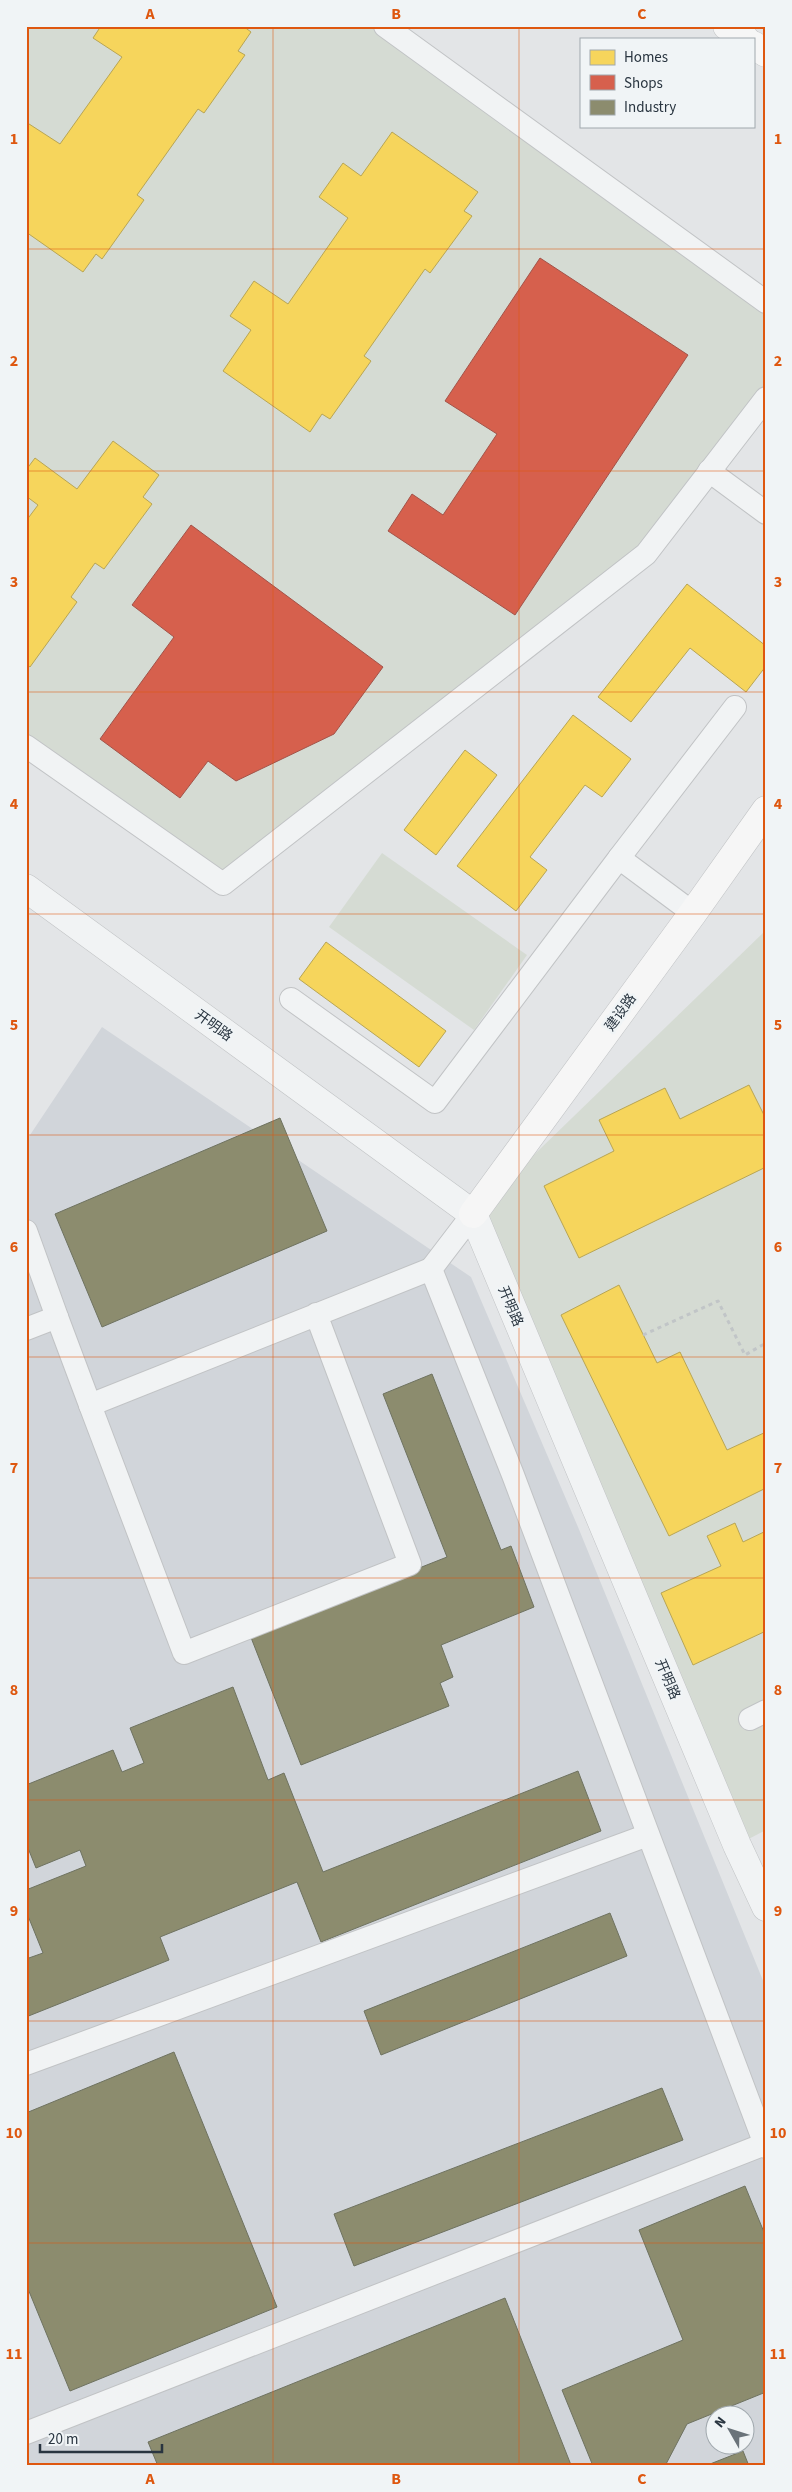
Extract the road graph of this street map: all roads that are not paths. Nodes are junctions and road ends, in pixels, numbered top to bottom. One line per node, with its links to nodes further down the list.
1 (385, 26): 6 (lane)
2 (727, 26): 3 (street)
3 (744, 38)
4 (754, 46): 5 (street)
5 (766, 53)
6 (766, 302)
7 (766, 398): 8 (lane)
8 (709, 471): 9 (lane); 11 (lane)
9 (766, 514)
10 (735, 707): 13 (lane)
11 (26, 746)
12 (766, 810): 15 (street, 建设路)
13 (619, 858): 15 (lane); 16 (lane)
14 (26, 888): 17 (street, 开明路)
15 (693, 913): 17 (street, 建设路)
16 (290, 999)
17 (472, 1214): 19 (lane); 25 (street, 开明路)
18 (26, 1232): 21 (lane)
19 (431, 1269): 20 (lane); 24 (lane)
20 (316, 1314): 23 (lane); 23 (lane)
21 (57, 1316): 22 (lane); 23 (lane)
22 (26, 1329)
23 (90, 1405)
24 (648, 1835): 26 (lane); 27 (lane)
25 (766, 1907)
26 (26, 2064)
27 (765, 2146): 28 (lane)
28 (26, 2433)

